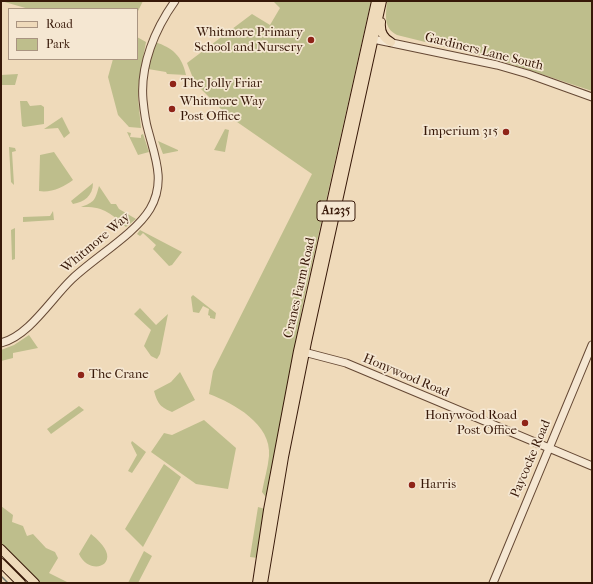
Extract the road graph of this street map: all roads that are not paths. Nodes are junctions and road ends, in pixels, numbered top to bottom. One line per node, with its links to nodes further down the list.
1 (175, 1): 7 (street, Whitmore Way)
2 (376, 1): 4 (main road, Cranes Farm Road / A1235)
3 (383, 1): 4 (main road, Cranes Farm Road / A1235); 5 (main road, A1235)
4 (371, 38): 5 (street, Gardiners Lane South); 9 (main road, Cranes Farm Road / A1235)
5 (391, 42): 6 (street, Gardiners Lane South)
6 (592, 97)
7 (1, 343)
8 (592, 345): 10 (street, Paycocke Road)
9 (301, 352): 10 (street, Honywood Road); 16 (main road, Cranes Farm Road / A1235); 17 (main road, Cranes Farm Road / A1235)
10 (549, 448): 11 (street, Honywood Road); 18 (street, Paycocke Road)
11 (592, 466)
12 (1, 549): 15 (main road)
13 (1, 562): 14 (main road)
14 (21, 583)
15 (35, 583)
16 (257, 583)
17 (263, 583)
18 (493, 583)

